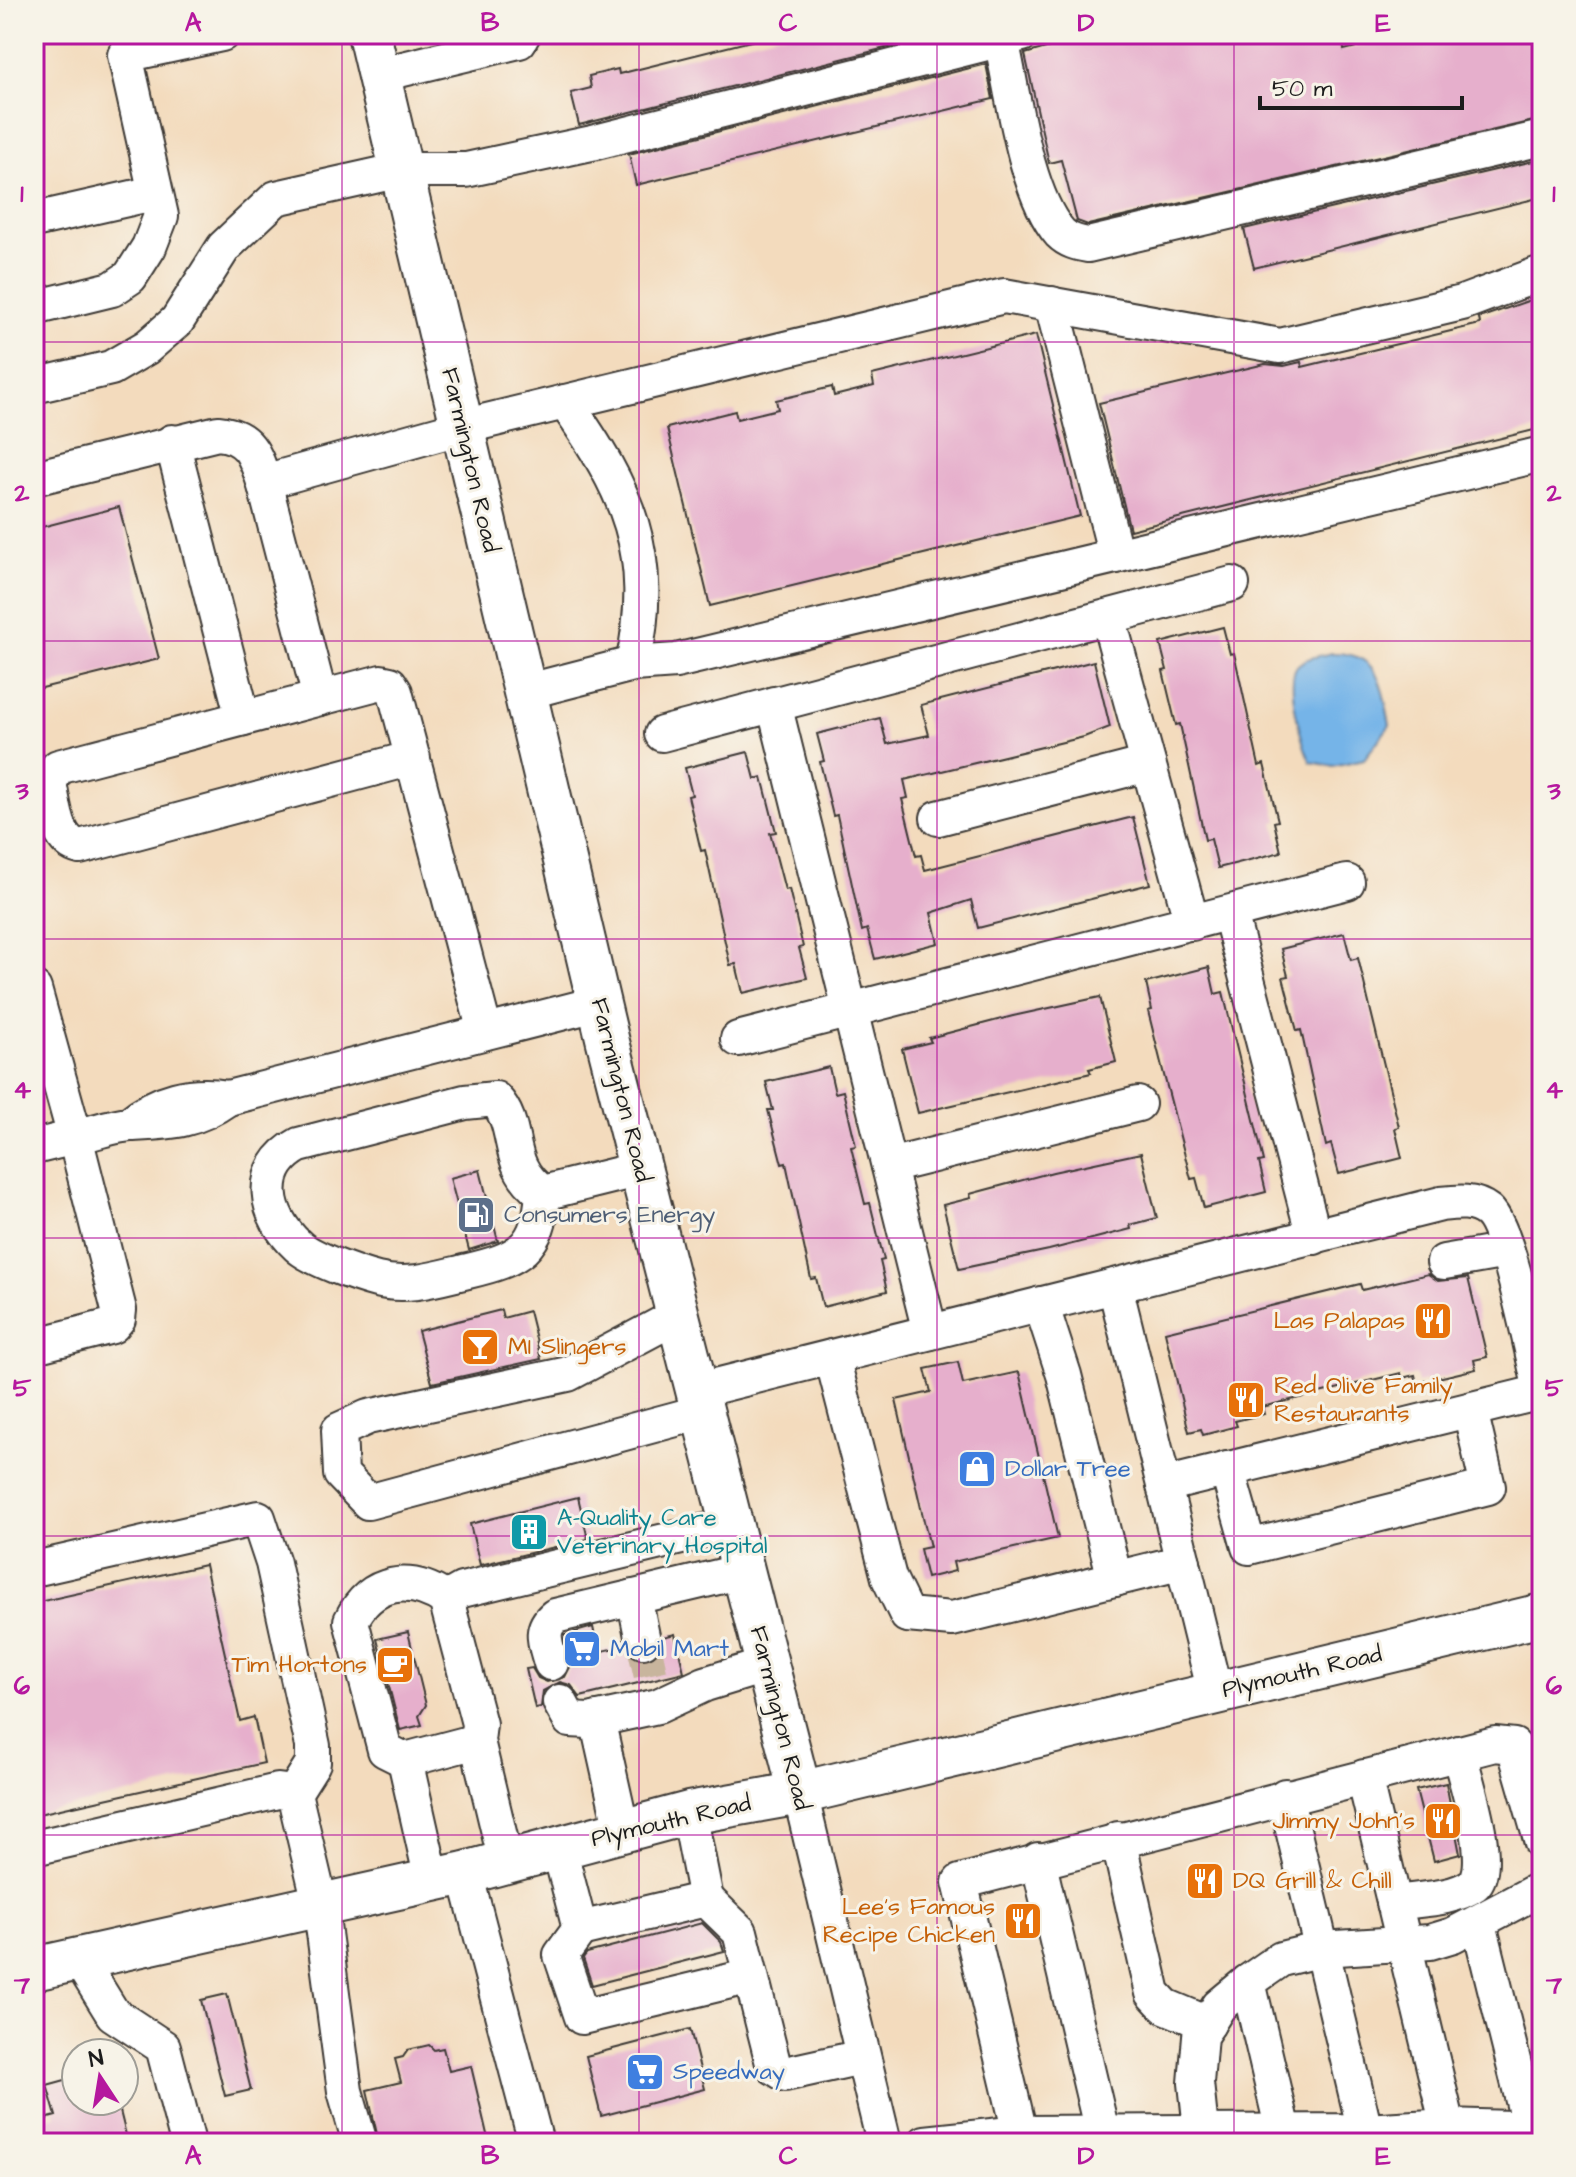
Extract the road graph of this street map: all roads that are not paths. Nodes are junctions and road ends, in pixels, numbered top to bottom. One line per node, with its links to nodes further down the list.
1 (369, 34): 6 (main road, Farmington Road)
2 (523, 34): 6 (street)
3 (209, 35): 5 (street)
4 (1012, 37): 7 (street); 8 (street)
5 (122, 45): 9 (street)
6 (378, 75): 8 (main road, Farmington Road)
7 (1542, 138)
8 (401, 170): 14 (street); 16 (main road, Farmington Road)
9 (154, 193): 10 (street); 13 (street)
10 (34, 220)
11 (1542, 273): 12 (street)
12 (1052, 304): 15 (street); 21 (street)
13 (34, 308)
14 (34, 386)
15 (565, 402): 16 (street); 24 (street)
16 (462, 427): 20 (street); 25 (main road, Farmington Road)
17 (172, 442): 19 (street); 20 (street); 28 (street)
18 (1542, 454): 21 (street)
19 (34, 478)
20 (264, 482): 26 (street)
21 (1116, 556): 24 (street)
22 (1232, 584): 23 (street)
23 (1108, 617): 27 (street); 31 (street)
24 (633, 664): 25 (street)
25 (525, 692): 37 (main road, Farmington Road)
26 (320, 698): 28 (street); 30 (street)
27 (774, 704): 29 (street); 38 (street)
28 (243, 718): 30 (street)
29 (662, 734)
30 (413, 758): 39 (street)
31 (1148, 764): 32 (street); 35 (street)
32 (938, 818)
33 (1347, 882): 34 (street)
34 (1230, 913): 35 (street); 47 (street)
35 (1192, 923): 38 (street)
36 (34, 989): 42 (street)
37 (600, 1003): 39 (street); 45 (main road, Farmington Road)
38 (852, 1012): 40 (street); 44 (street)
39 (485, 1032): 42 (street)
40 (738, 1039)
41 (1138, 1104): 44 (street)
42 (75, 1137): 43 (street); 54 (street)
43 (34, 1147)
44 (889, 1166): 53 (street)
45 (640, 1169): 46 (street); 52 (main road, Farmington Road)
46 (543, 1193): 46 (street)
47 (1314, 1237): 48 (street); 50 (street)
48 (1507, 1251): 49 (street); 56 (street)
49 (1444, 1262)
50 (1115, 1286): 51 (street); 60 (street)
51 (1041, 1304): 53 (street); 65 (street)
52 (677, 1316): 57 (main road, Farmington Road); 57 (street)
53 (930, 1332): 55 (street)
54 (34, 1346)
55 (832, 1357): 57 (street); 65 (street)
56 (1542, 1393): 58 (street)
57 (699, 1401): 61 (main road, Farmington Road)
58 (1470, 1410): 59 (street); 59 (street)
59 (1227, 1469): 60 (street)
60 (1164, 1485): 62 (street)
61 (731, 1525): 64 (main road, Farmington Road); 67 (street)
62 (1183, 1562): 65 (street); 72 (street)
63 (34, 1569): 79 (street)
64 (743, 1571): 66 (street); 71 (main road, Farmington Road)
65 (1115, 1579)
66 (634, 1597): 69 (street); 70 (street)
67 (446, 1599): 75 (street); 77 (street)
68 (1542, 1615): 72 (main road, Plymouth Road)
69 (643, 1641)
70 (551, 1663)
71 (767, 1665): 74 (street); 80 (main road, Farmington Road)
72 (1215, 1693): 80 (main road, Plymouth Road)
73 (560, 1702): 74 (street)
74 (597, 1719): 83 (street)
75 (477, 1741): 77 (street); 89 (street)
76 (1459, 1753): 78 (street); 85 (street); 94 (street)
77 (405, 1760): 90 (street)
78 (1364, 1777): 81 (street); 94 (street)
79 (294, 1793): 86 (street); 93 (street)
80 (800, 1793): 82 (main road, Plymouth Road); 104 (street, Farmington Road)
81 (1285, 1796): 84 (street); 98 (street)
82 (689, 1813): 83 (main road, Plymouth Road); 92 (street)
83 (622, 1831): 87 (main road, Plymouth Road)
84 (1118, 1839): 88 (street); 103 (street)
85 (1542, 1843)
86 (34, 1848)
87 (559, 1848): 89 (main road, Plymouth Road); 96 (street)
88 (1038, 1860): 110 (street); 111 (street)
89 (506, 1862): 90 (main road, Plymouth Road)
90 (449, 1876): 93 (main road, Plymouth Road); 114 (street)
91 (1542, 1888): 95 (street)
92 (706, 1899): 96 (street); 101 (street)
93 (320, 1903): 99 (main road, Plymouth Road); 113 (street)
94 (1394, 1903): 97 (street)
95 (1479, 1924): 97 (street); 106 (street)
96 (580, 1929): 101 (street)
97 (1404, 1943): 98 (street); 105 (street)
98 (1322, 1949): 102 (street); 109 (street)
99 (79, 1959): 100 (main road, Plymouth Road); 112 (street)
100 (34, 1969)
101 (751, 1976): 104 (street)
102 (1248, 1982): 103 (street); 108 (street)
103 (1208, 2024): 107 (street)
104 (862, 2057): 115 (street, Farmington Road)
105 (1448, 2126): 106 (street); 109 (street)
106 (1536, 2129)
107 (1201, 2130): 108 (street); 110 (street)
108 (1283, 2131): 109 (street)
109 (1365, 2131)
110 (1102, 2132): 111 (street)
111 (1003, 2137): 116 (street)
112 (188, 2143)
113 (360, 2143)
114 (536, 2143)
115 (884, 2143)
116 (925, 2143)

